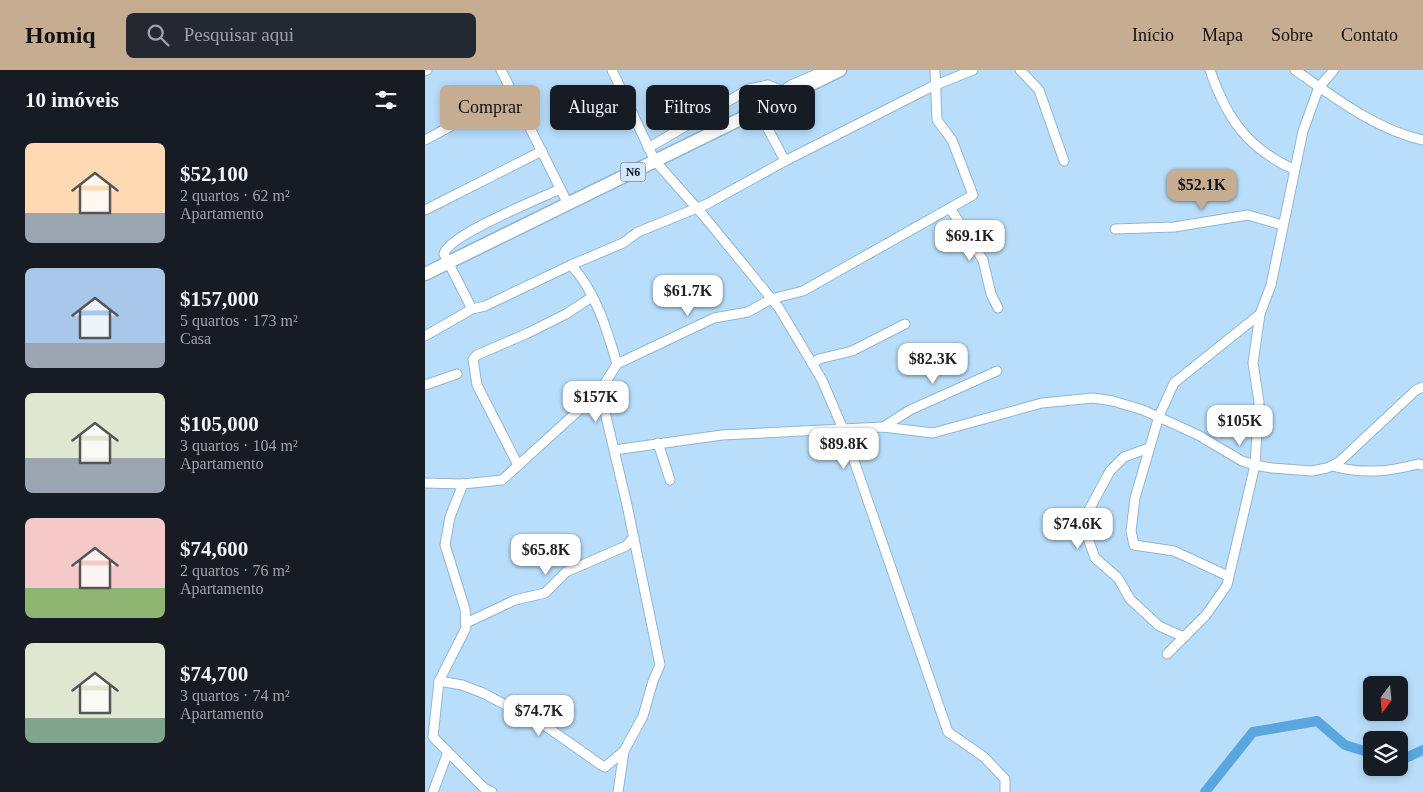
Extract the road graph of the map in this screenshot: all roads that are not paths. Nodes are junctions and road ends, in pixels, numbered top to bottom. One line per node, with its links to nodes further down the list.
1 (501, 70): 22 (street)
2 (612, 70): 21 (street)
3 (826, 70): 11 (street)
4 (840, 70): 12 (highway, N6)
5 (935, 70): 13 (street)
6 (973, 70): 13 (street)
7 (1020, 70): 25 (street)
8 (1210, 70): 26 (street)
9 (1295, 70): 14 (street)
10 (1334, 70): 14 (street)
11 (791, 85)
12 (805, 85)
13 (936, 86): 24 (street); 30 (street)
14 (1319, 87): 20 (street); 26 (street)
15 (739, 95): 21 (street)
16 (739, 119): 23 (highway, N6)
17 (444, 130): 19 (street)
18 (769, 130): 24 (street)
19 (425, 140)
20 (1423, 140)
21 (649, 148): 23 (street)
22 (542, 151): 27 (street); 31 (street)
23 (655, 161): 28 (highway, N6); 29 (street)
24 (785, 161): 29 (street)
25 (1064, 161)
26 (1293, 169): 32 (street)
27 (560, 189): 28 (street); 34 (street)
28 (568, 204): 34 (highway, N6)
29 (696, 207): 35 (street); 38 (street)
30 (950, 208): 38 (street); 39 (street)
31 (425, 210)
32 (1283, 225): 33 (street); 41 (street)
33 (1115, 229)
34 (449, 262): 36 (highway, N6); 40 (street)
35 (571, 265): 37 (street); 40 (street)
36 (425, 274)
37 (591, 297): 44 (street); 57 (street)
38 (771, 299): 44 (street); 45 (street)
39 (998, 308)
40 (472, 309): 43 (street)
41 (1260, 314): 51 (street); 58 (street)
42 (905, 324): 45 (street)
43 (425, 336)
44 (617, 364): 50 (street)
45 (812, 364): 53 (street)
46 (997, 371): 52 (street)
47 (457, 374): 48 (street)
48 (425, 385)
49 (1423, 387): 60 (street)
50 (600, 390): 56 (street); 57 (street)
51 (1159, 416): 52 (street); 55 (street); 58 (street)
52 (883, 427): 53 (street)
53 (843, 429): 54 (street); 79 (street)
54 (658, 442): 56 (street); 61 (street)
55 (1149, 448): 65 (street); 67 (street)
56 (614, 450): 64 (street)
57 (518, 465): 63 (street)
58 (1255, 465): 60 (street); 65 (street)
59 (1423, 465): 60 (street)
60 (1332, 466)
61 (670, 480)
62 (425, 483): 63 (street)
63 (463, 484): 66 (street)
64 (634, 537): 66 (street); 72 (street)
65 (1229, 576): 67 (street)
66 (466, 623): 69 (street)
67 (1184, 638): 68 (street)
68 (1167, 654)
69 (439, 681): 71 (street); 74 (street)
70 (425, 729): 71 (street)
71 (433, 737): 73 (street)
72 (624, 751): 74 (street); 75 (street)
73 (448, 752): 76 (street); 77 (street)
74 (605, 767): 75 (street)
75 (619, 776): 78 (street)
76 (433, 792)
77 (492, 792)
78 (617, 792)
79 (1005, 792)

